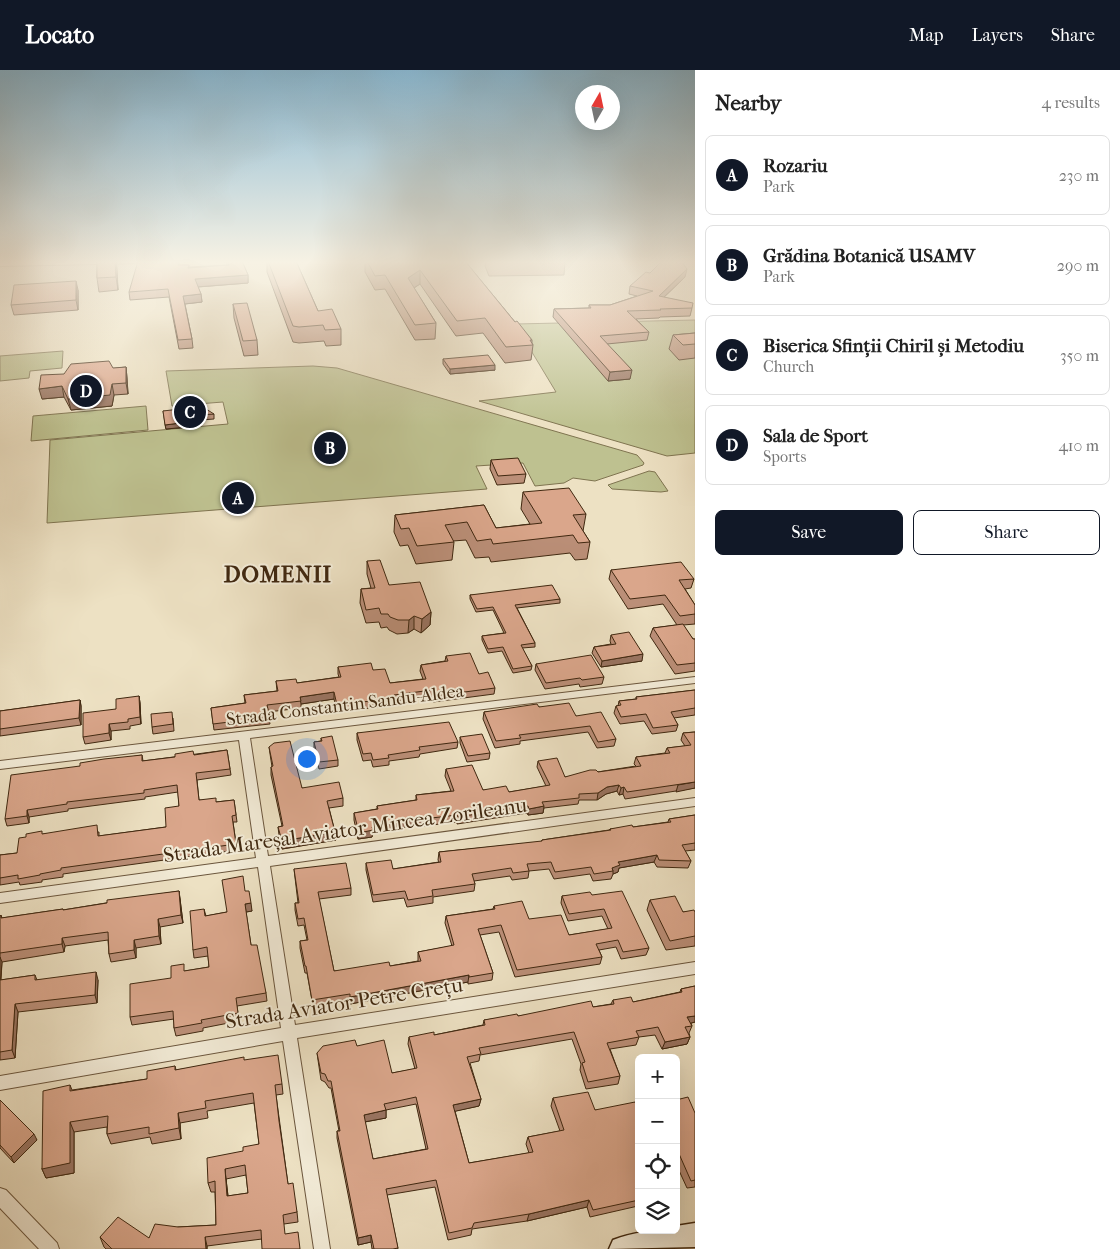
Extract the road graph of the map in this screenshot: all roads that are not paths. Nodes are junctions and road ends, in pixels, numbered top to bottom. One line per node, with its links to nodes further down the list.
1 (695, 680): 2 (street, Strada Constantin Sandu-Aldea)
2 (244, 735): 3 (street, Strada Constantin Sandu-Aldea); 5 (street)
3 (0, 766)
4 (695, 802): 5 (street, Strada Mareșal Aviator Mircea Zorileanu)
5 (263, 861): 6 (street, Strada Mareșal Aviator Mircea Zorileanu); 8 (street)
6 (0, 898)
7 (695, 968): 8 (street, Strada Aviator Petre Crețu)
8 (289, 1033): 9 (street, Strada Aviator Petre Crețu); 13 (street)
9 (0, 1083)
10 (0, 1196): 12 (street)
11 (695, 1235): 14 (main road)
12 (51, 1249)
13 (322, 1249)
14 (622, 1249)

